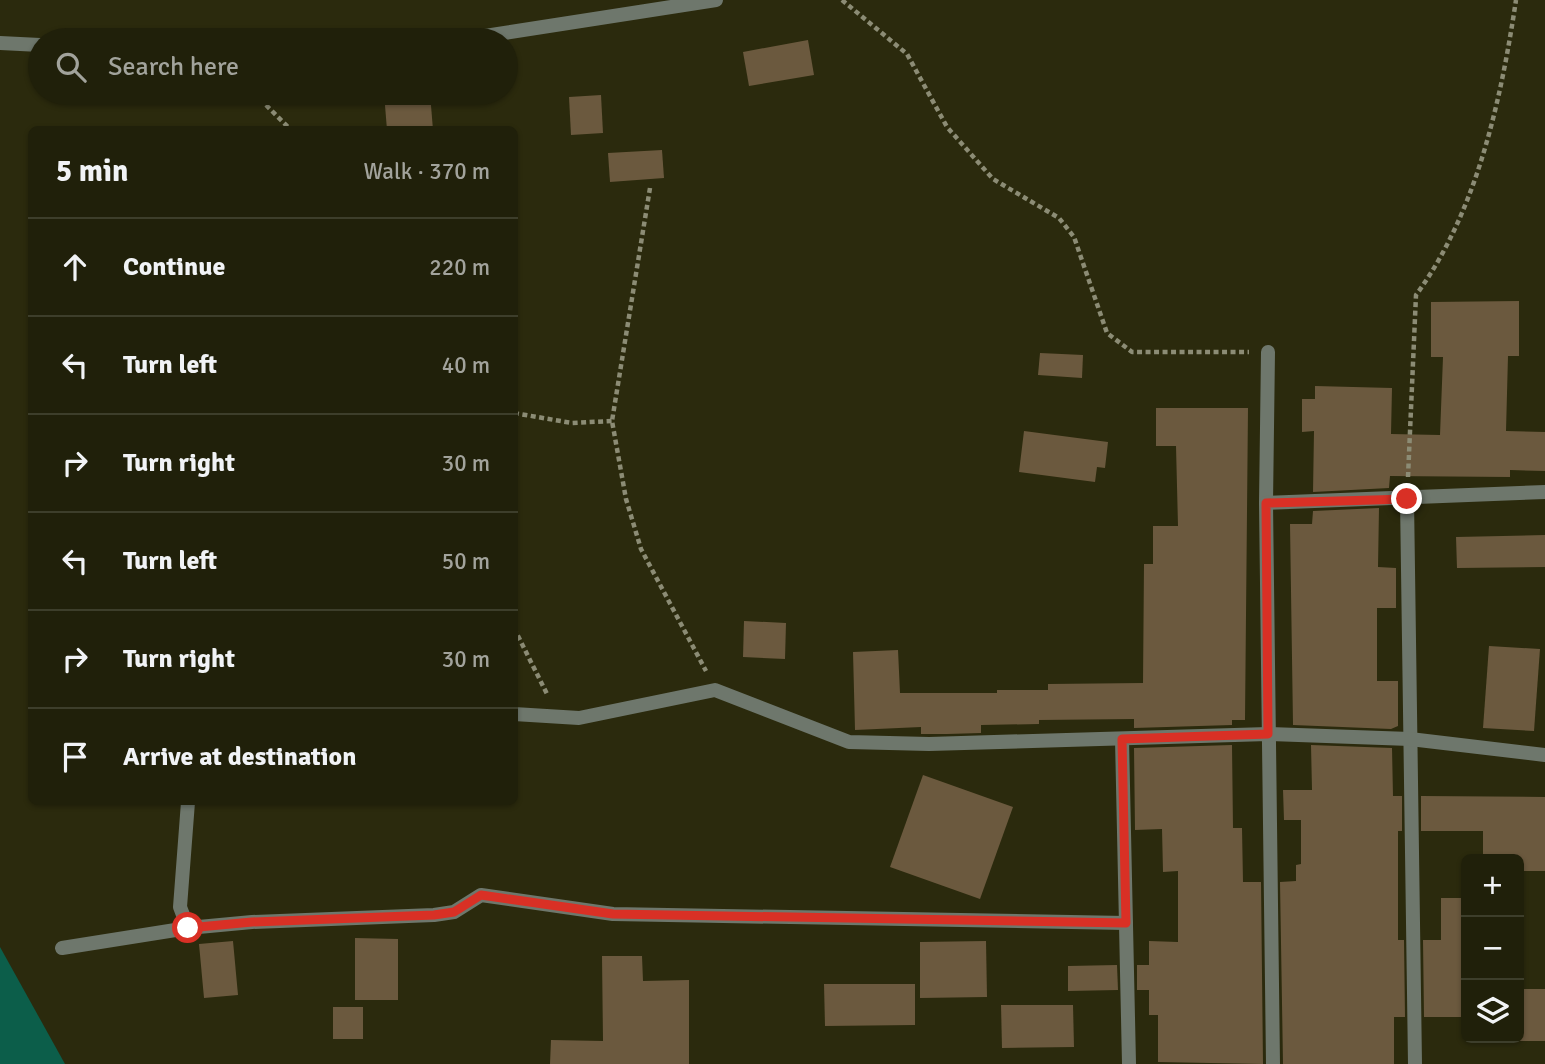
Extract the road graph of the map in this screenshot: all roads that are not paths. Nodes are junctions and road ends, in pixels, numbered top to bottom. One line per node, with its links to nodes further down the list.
1 (716, 0): 2 (street)
2 (518, 31)
3 (0, 43): 4 (street)
4 (28, 44)
5 (1268, 352): 8 (street)
6 (1545, 492): 7 (street)
7 (1407, 499): 8 (street); 12 (street)
8 (1266, 503): 10 (street)
9 (518, 714): 11 (street)
10 (1268, 734): 11 (street); 12 (street); 19 (street)
11 (1122, 739): 15 (street)
12 (1410, 739): 13 (street); 20 (street)
13 (1545, 755)
14 (188, 805): 16 (street)
15 (1126, 923): 16 (street); 18 (street)
16 (188, 928): 17 (street)
17 (62, 948)
18 (1129, 1064)
19 (1273, 1064)
20 (1415, 1064)

